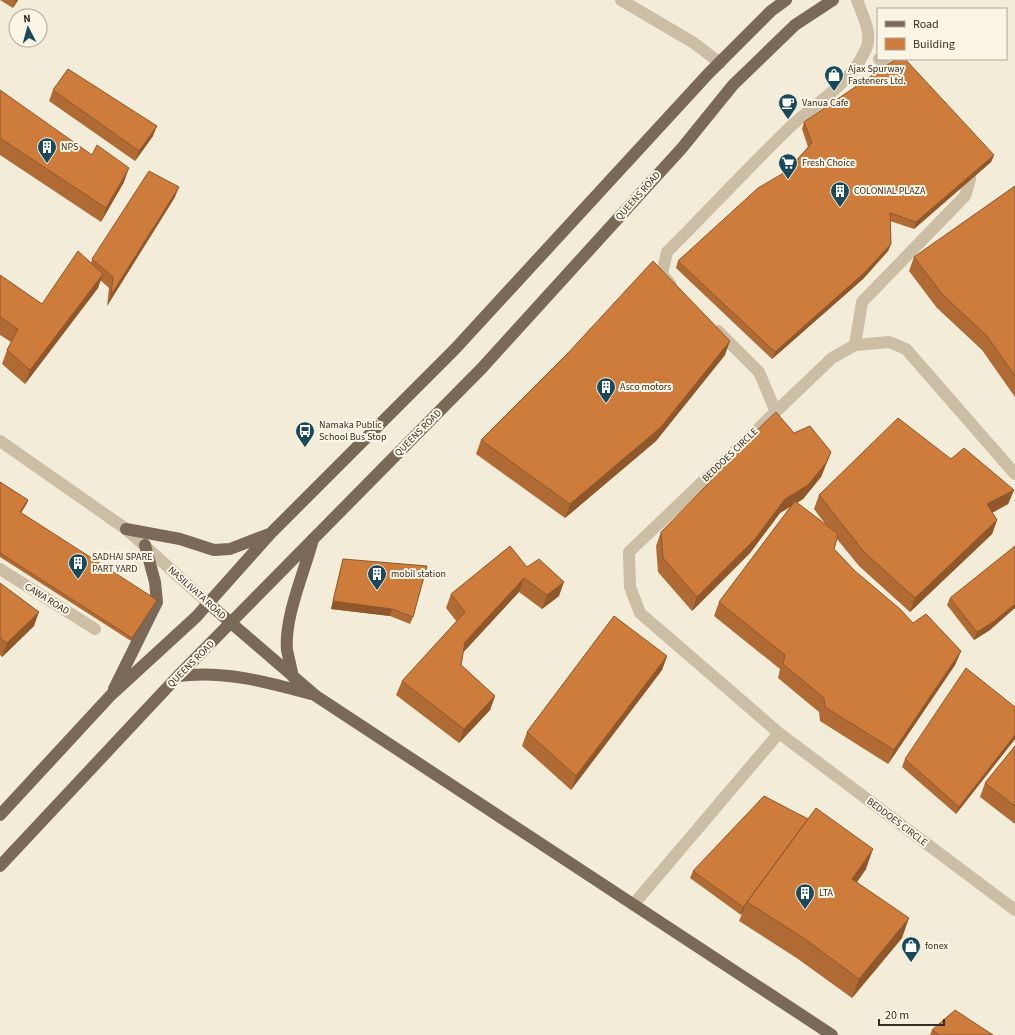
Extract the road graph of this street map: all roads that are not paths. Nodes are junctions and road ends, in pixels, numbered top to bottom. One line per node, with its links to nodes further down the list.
1 (621, 0): 8 (street)
2 (786, 0): 8 (main road)
3 (833, 0): 19 (main road, QUEENS ROAD)
4 (857, 0): 5 (street)
5 (867, 48): 6 (street); 11 (street)
6 (877, 58)
7 (879, 60): 9 (street)
8 (720, 63): 18 (main road)
9 (907, 85)
10 (966, 153): 13 (street)
11 (678, 295)
12 (710, 324): 14 (street)
13 (855, 345): 14 (street, BEDDOES CIRCLE); 16 (street, BEDDOES CIRCLE)
14 (776, 412): 29 (street, BEDDOES CIRCLE)
15 (3, 448): 17 (street, NASILIVATA ROAD)
16 (1015, 474)
17 (126, 528): 18 (main road); 20 (street, NASILIVATA ROAD)
18 (271, 533): 22 (main road)
19 (314, 538): 23 (main road, QUEENS ROAD); 26 (main road)
20 (145, 545): 22 (street, NASILIVATA ROAD); 27 (main road)
21 (0, 570): 24 (street, CAWA ROAD)
22 (208, 603): 23 (main road, NASILIVATA ROAD); 27 (main road)
23 (230, 623): 25 (main road, QUEENS ROAD); 26 (main road, NASILIVATA ROAD)
24 (94, 629)
25 (178, 676): 28 (main road); 31 (main road, QUEENS ROAD)
26 (293, 677): 28 (main road, NASILIVATA ROAD)
27 (111, 695): 30 (main road)
28 (316, 696): 32 (main road)
29 (779, 733): 32 (street); 33 (street, BEDDOES CIRCLE)
30 (0, 815)
31 (0, 866)
32 (633, 905): 34 (main road)
33 (1015, 910)
34 (832, 1035)

